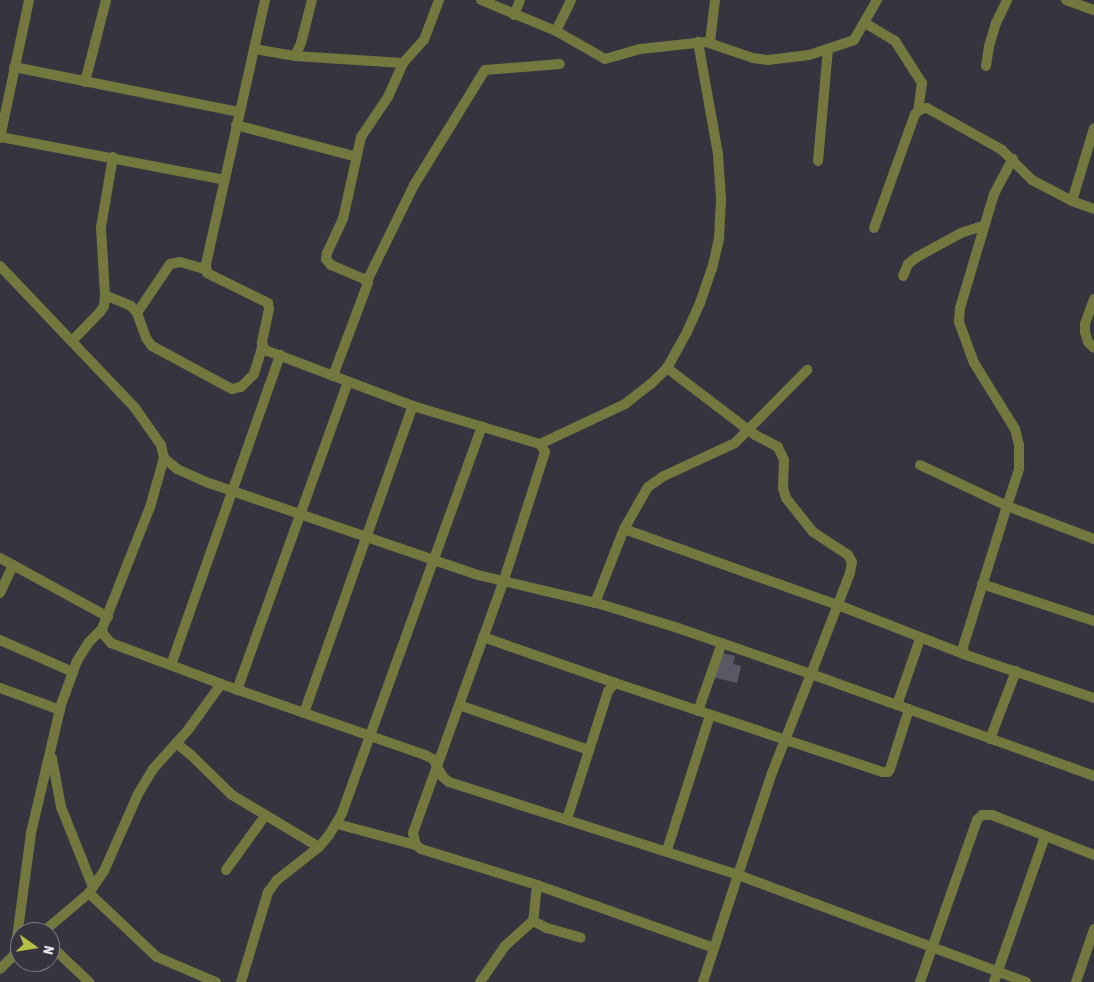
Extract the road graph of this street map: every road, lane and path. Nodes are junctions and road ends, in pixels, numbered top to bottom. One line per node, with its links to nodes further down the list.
1 (29, 0): 26 (street)
2 (106, 0): 27 (street)
3 (265, 0): 20 (street)
4 (312, 0): 22 (street)
5 (438, 0): 23 (street)
6 (481, 0): 15 (street)
7 (520, 0): 15 (street)
8 (571, 0): 17 (street)
9 (715, 0): 19 (street)
10 (877, 0): 16 (street)
11 (1007, 0): 25 (street)
12 (1066, 0): 13 (street)
13 (1080, 2): 14 (street)
14 (1094, 10)
15 (514, 15): 17 (street)
16 (865, 23): 21 (street); 28 (street)
17 (556, 31): 18 (street)
18 (698, 42): 19 (street); 53 (street)
19 (710, 42): 21 (street)
20 (254, 49): 22 (street); 29 (street)
21 (828, 49): 36 (street)
22 (295, 56): 23 (street)
23 (402, 63): 34 (street)
24 (560, 64): 45 (street)
25 (986, 66)
26 (14, 67): 27 (street); 32 (street)
27 (85, 82): 29 (street)
28 (918, 111): 35 (street); 41 (street)
29 (239, 112): 30 (street)
30 (236, 125): 34 (street); 37 (street)
31 (1094, 128): 38 (street)
32 (0, 137): 33 (street)
33 (113, 157): 37 (street); 46 (street)
34 (357, 157): 45 (street)
35 (1012, 159): 38 (street); 40 (street)
36 (818, 161)
37 (225, 180): 42 (street)
38 (1072, 201): 39 (street)
39 (1094, 209)
40 (984, 225): 44 (street); 64 (street)
41 (874, 228)
42 (205, 269): 48 (street); 50 (street)
43 (1, 270): 49 (street)
44 (903, 276)
45 (367, 280): 55 (street)
46 (105, 295): 48 (street); 49 (street)
47 (1094, 298): 51 (street)
48 (137, 313): 50 (street)
49 (72, 341): 61 (street)
50 (262, 347): 52 (street)
51 (1094, 348)
52 (280, 355): 55 (street); 63 (street)
53 (667, 368): 59 (street); 60 (street)
54 (807, 370): 59 (street)
55 (333, 376): 56 (street)
56 (348, 382): 57 (street); 65 (street)
57 (413, 406): 58 (street); 67 (street)
58 (482, 427): 60 (street); 70 (street)
59 (749, 429): 66 (street); 76 (street)
60 (540, 444): 72 (street)
61 (164, 458): 63 (street); 77 (street)
62 (920, 465): 64 (street)
63 (232, 490): 65 (street); 85 (street)
64 (1007, 506): 68 (street); 73 (street)
65 (302, 514): 67 (street); 92 (street)
66 (624, 529): 75 (street); 76 (street)
67 (368, 537): 70 (street); 99 (street)
68 (1094, 539)
69 (0, 558): 71 (street)
70 (432, 560): 72 (street); 101 (street)
71 (13, 565): 74 (street); 77 (street)
72 (504, 580): 75 (street); 80 (street)
73 (982, 584): 78 (street); 84 (street)
74 (0, 593)
75 (595, 603): 83 (street)
76 (838, 605): 81 (street); 88 (street)
77 (108, 617): 79 (street)
78 (1094, 621)
79 (102, 629): 85 (street); 87 (street)
80 (483, 637): 89 (street); 94 (street)
81 (920, 639): 84 (street); 95 (street)
82 (0, 640): 87 (street)
83 (722, 643): 88 (street); 98 (street)
84 (964, 654): 86 (street)
85 (171, 665): 90 (street)
86 (1016, 671): 93 (street); 103 (street)
87 (73, 672): 97 (street)
88 (811, 674): 95 (street); 102 (street)
89 (615, 683): 98 (street); 105 (street)
90 (221, 684): 92 (street); 104 (street)
91 (0, 688): 97 (street)
92 (237, 690): 99 (street)
93 (1094, 698)
94 (459, 705): 105 (street); 107 (street)
95 (897, 705): 96 (street)
96 (909, 709): 102 (street); 103 (street)
97 (60, 710): 106 (street)
98 (698, 711): 100 (street)
99 (304, 713): 101 (street)
100 (710, 715): 102 (street); 115 (street)
101 (370, 737): 107 (street); 111 (street)
102 (786, 739): 118 (street)
103 (990, 740): 108 (street)
104 (176, 743): 109 (street); 120 (street)
105 (589, 750): 110 (street)
106 (51, 752): 120 (street); 122 (street)
107 (437, 766): 110 (street); 113 (street)
108 (1094, 776)
109 (265, 816): 114 (street); 117 (street)
110 (567, 819): 115 (street)
111 (337, 824): 113 (street); 114 (street)
112 (1045, 836): 116 (street); 126 (street); 131 (street)
113 (416, 845): 119 (street)
114 (318, 847): 134 (street)
115 (667, 850): 118 (street)
116 (1094, 855)
117 (226, 870)
118 (738, 875): 126 (street); 127 (street)
119 (537, 885): 121 (street); 127 (street)
120 (91, 890): 123 (street); 133 (street)
121 (533, 921): 125 (street); 135 (street)
122 (21, 922)
123 (54, 922)
124 (1094, 929): 139 (street)
125 (581, 938)
126 (931, 947): 131 (street); 137 (street)
127 (714, 948): 136 (street)
128 (60, 954): 132 (street)
129 (10, 959): 130 (street)
130 (0, 968)
131 (995, 977): 138 (street)
132 (89, 982)
133 (216, 982)
134 (241, 982)
135 (480, 982)
136 (703, 982)
137 (920, 982)
138 (1026, 982)
139 (1076, 982)

